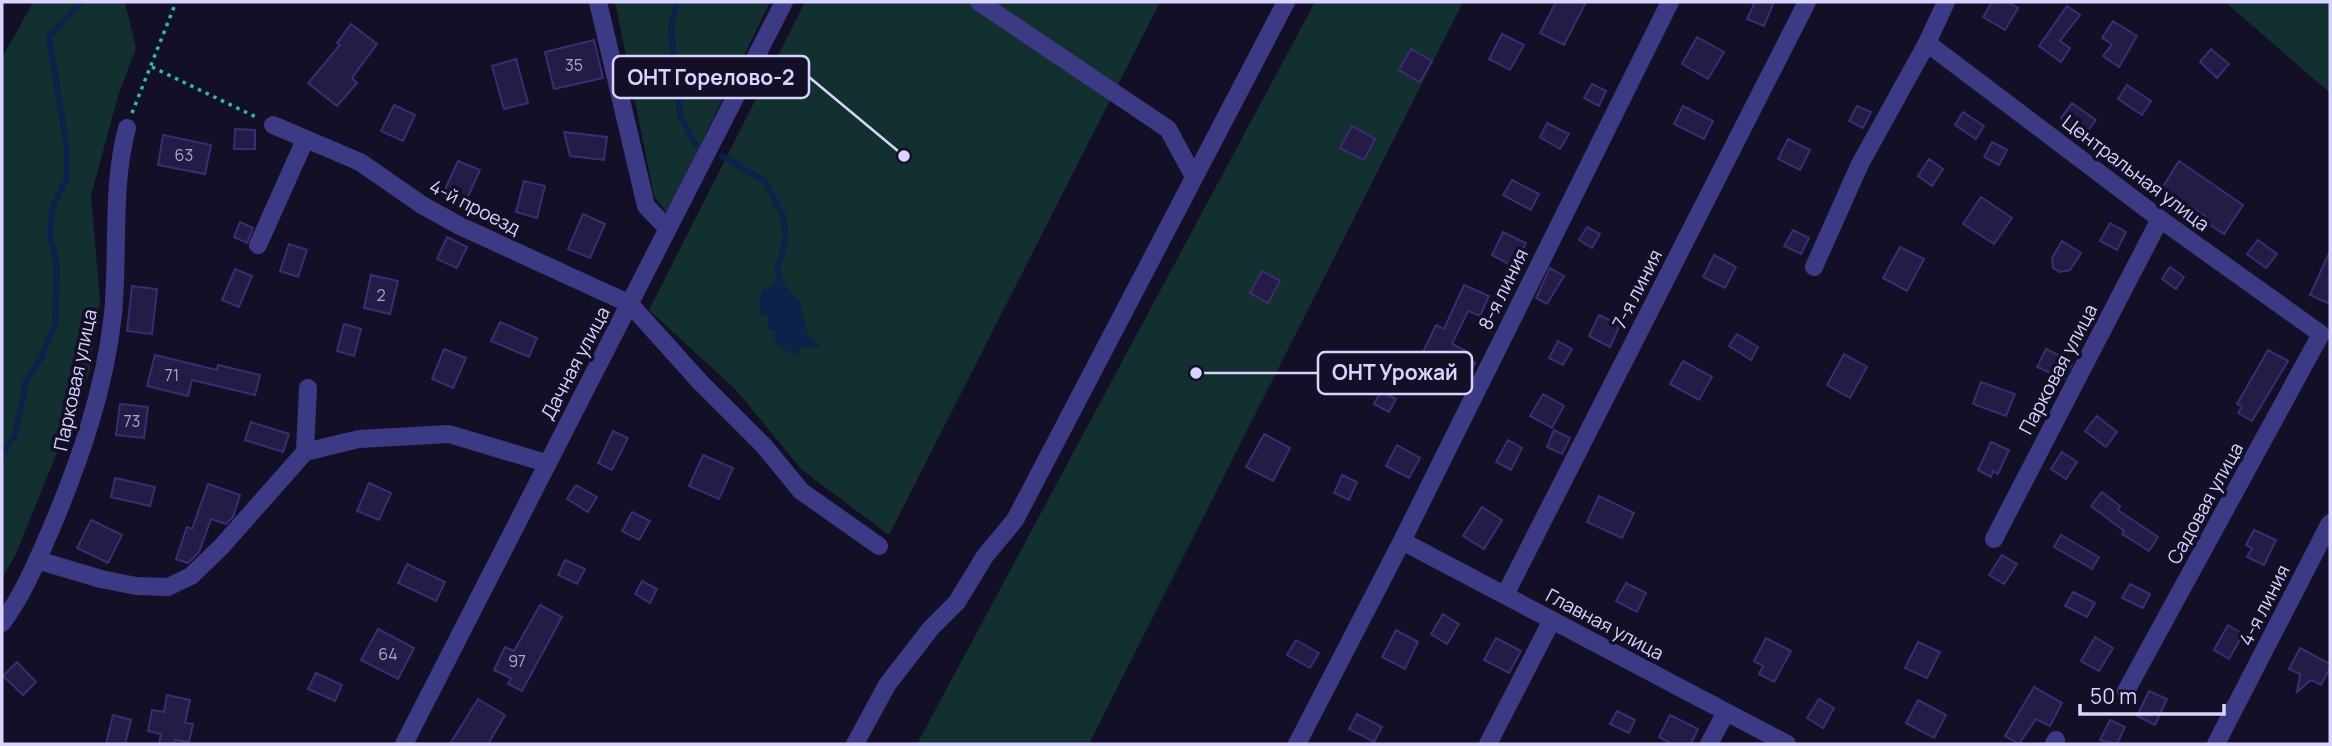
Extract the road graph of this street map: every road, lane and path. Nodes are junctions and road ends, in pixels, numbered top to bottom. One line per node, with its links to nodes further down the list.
1 (176, 2): 10 (path)
2 (598, 2): 16 (street)
3 (783, 2): 16 (street, Дачная улица)
4 (979, 2): 14 (street)
5 (1286, 2): 14 (street)
6 (1670, 2): 26 (street, 8-я линия)
7 (1807, 2): 29 (street, 7-я линия)
8 (1946, 2): 9 (street)
9 (1927, 43): 15 (street, Центральная улица); 18 (street)
10 (152, 67): 11 (path); 12 (path)
11 (273, 125): 13 (street, 4-й проезд)
12 (127, 128): 28 (street, Парковая улица)
13 (305, 140): 17 (street); 19 (street, 4-й проезд)
14 (1193, 175): 35 (street)
15 (2161, 219): 20 (street, Центральная улица); 25 (street, Парковая улица)
16 (667, 228): 19 (street, Дачная улица)
17 (258, 245)
18 (1814, 267)
19 (630, 304): 23 (street, Дачная улица); 27 (street)
20 (2321, 334): 32 (street, Садовая улица)
21 (308, 388): 22 (street)
22 (305, 452): 23 (street); 28 (street)
23 (547, 463): 34 (street, Дачная улица)
24 (2330, 523): 40 (street, 4-я линия)
25 (1994, 539)
26 (1402, 541): 29 (street, Главная улица); 36 (street, 8-я линия)
27 (879, 546)
28 (37, 560): 31 (street, Парковая улица)
29 (1505, 595): 30 (street, Главная улица)
30 (1552, 620): 33 (street, Главная улица); 37 (street)
31 (2, 623)
32 (2126, 691)
33 (1726, 712): 38 (street); 39 (street, Главная улица)
34 (404, 744)
35 (855, 744)
36 (1297, 744)
37 (1488, 744)
38 (1709, 744)
39 (1787, 744)
40 (2216, 744)

